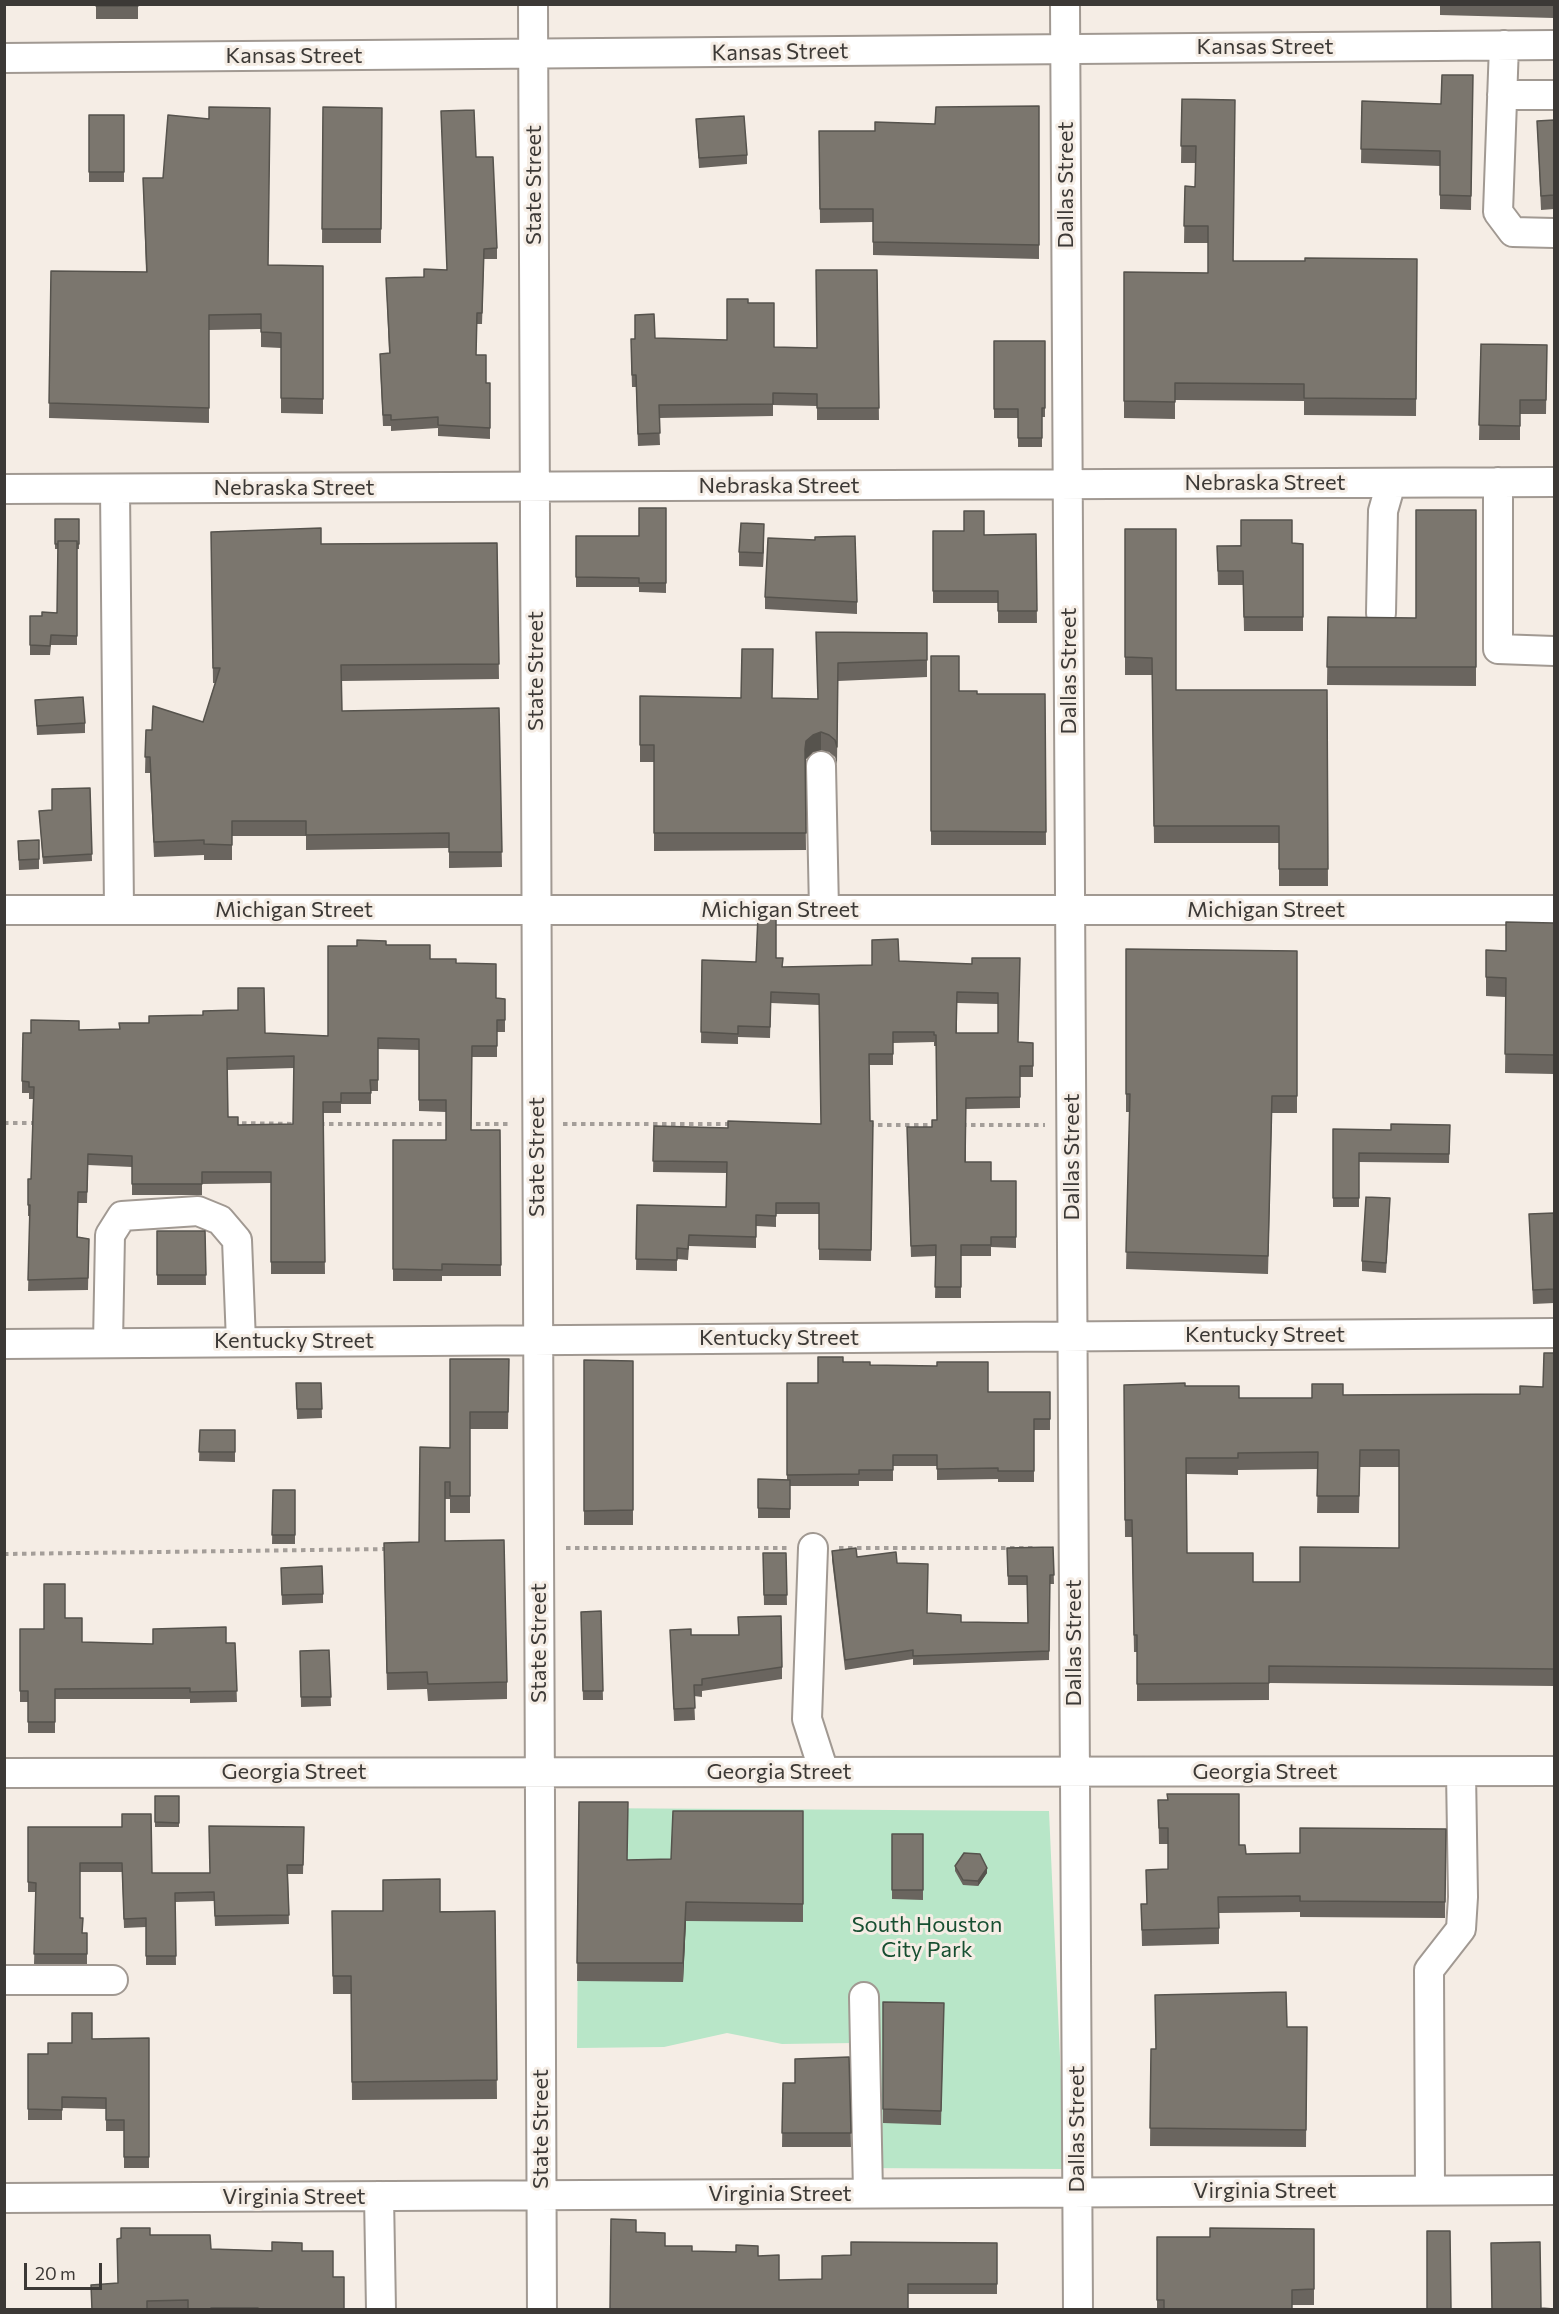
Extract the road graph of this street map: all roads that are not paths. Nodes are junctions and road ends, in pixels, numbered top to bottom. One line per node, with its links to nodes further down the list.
1 (533, 4): 6 (street, State Street)
2 (1065, 4): 5 (street, Dallas Street)
3 (1504, 45): 4 (street, Kansas Street); 5 (street, Kansas Street); 8 (street)
4 (1554, 45)
5 (1065, 49): 6 (street, Kansas Street); 14 (street, Dallas Street)
6 (533, 54): 7 (street, Kansas Street); 15 (street, State Street)
7 (4, 58)
8 (1502, 95): 9 (street); 10 (street)
9 (1554, 95)
10 (1554, 233)
11 (1498, 482): 12 (street, Nebraska Street); 13 (street, Nebraska Street); 19 (street)
12 (1554, 482)
13 (1391, 483): 14 (street, Nebraska Street); 18 (street)
14 (1068, 484): 15 (street, Nebraska Street); 25 (street, Dallas Street)
15 (535, 487): 17 (street, Nebraska Street); 23 (street, State Street)
16 (4, 489): 17 (street, Nebraska Street)
17 (115, 489): 22 (street)
18 (1381, 613)
19 (1554, 651)
20 (821, 766): 24 (street)
21 (4, 910): 22 (street, Michigan Street)
22 (119, 910): 23 (street, Michigan Street)
23 (537, 910): 24 (street, Michigan Street); 29 (street, State Street)
24 (824, 910): 25 (street, Michigan Street)
25 (1070, 910): 26 (street, Michigan Street); 28 (street, Dallas Street)
26 (1554, 910)
27 (1554, 1333): 28 (street, Kentucky Street)
28 (1072, 1336): 29 (street, Kentucky Street); 36 (street, Dallas Street)
29 (538, 1340): 31 (street, Kentucky Street); 34 (street, State Street)
30 (108, 1342): 31 (street, Kentucky Street); 31 (street); 32 (street, Kentucky Street)
31 (241, 1342)
32 (4, 1344)
33 (813, 1548): 35 (street)
34 (540, 1772): 35 (street, Georgia Street); 39 (street, Georgia Street); 47 (street, State Street)
35 (824, 1772): 36 (street, Georgia Street)
36 (1075, 1772): 37 (street, Georgia Street); 45 (street, Dallas Street)
37 (1461, 1772): 38 (street, Georgia Street); 43 (street)
38 (1554, 1772)
39 (4, 1773)
40 (4, 1980): 41 (street)
41 (113, 1980)
42 (864, 1997): 46 (street)
43 (1430, 2190): 44 (street, Virginia Street); 45 (street, Virginia Street)
44 (1554, 2190)
45 (1077, 2192): 46 (street, Virginia Street); 52 (street, Dallas Street)
46 (868, 2193): 47 (street, Virginia Street)
47 (541, 2195): 48 (street, Virginia Street); 51 (street, State Street)
48 (379, 2196): 49 (street, Virginia Street); 50 (street)
49 (4, 2198)
50 (381, 2310)
51 (542, 2310)
52 (1078, 2310)

